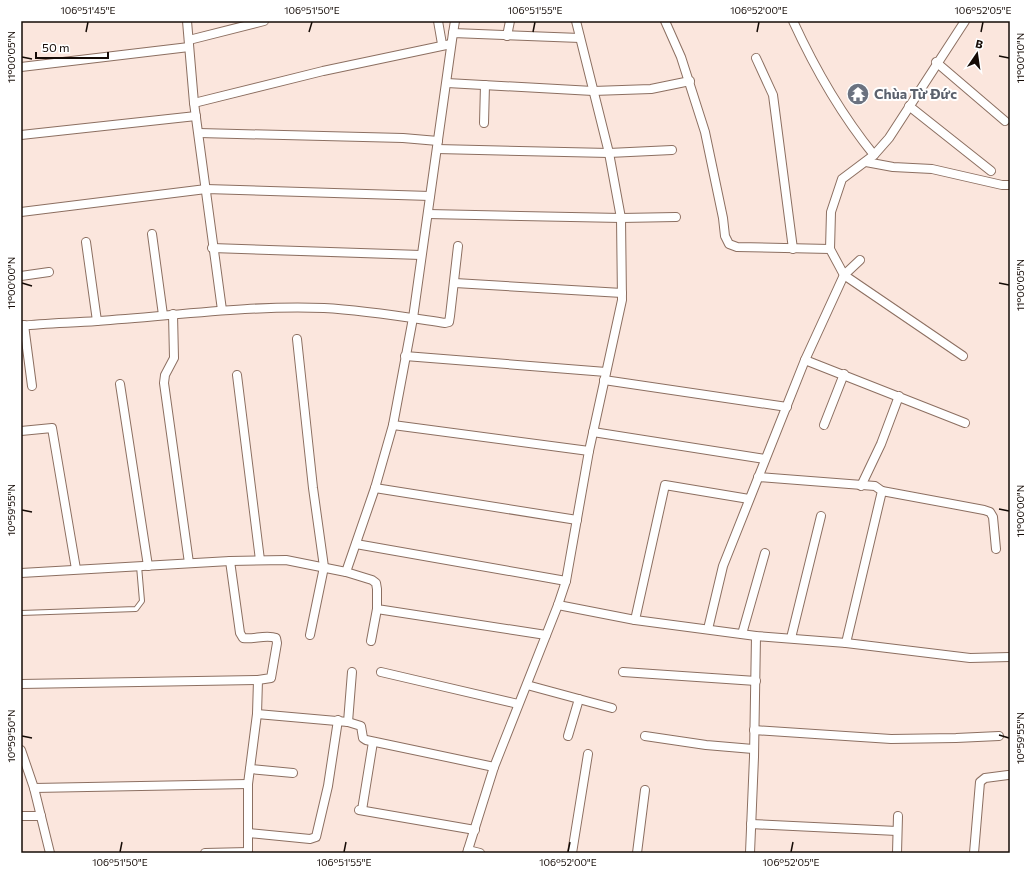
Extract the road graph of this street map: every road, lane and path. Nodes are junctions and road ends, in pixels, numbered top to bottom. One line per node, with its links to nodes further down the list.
1 (187, 21): 13 (street)
2 (264, 21): 13 (street)
3 (438, 21): 14 (street)
4 (455, 21): 10 (street)
5 (510, 21): 11 (street)
6 (576, 21): 12 (street)
7 (665, 21): 19 (street)
8 (792, 21): 33 (street)
9 (965, 21): 17 (street)
10 (453, 33): 11 (street); 15 (street)
11 (507, 36): 12 (street)
12 (580, 38): 22 (street)
13 (189, 43): 18 (street); 23 (street)
14 (442, 44): 15 (street); 23 (street)
15 (451, 44): 20 (street)
16 (756, 58): 47 (street)
17 (936, 62): 24 (street); 26 (street)
18 (21, 67)
19 (690, 81): 22 (street); 47 (street)
20 (447, 83): 21 (street); 30 (street)
21 (485, 85): 22 (street); 27 (street)
22 (593, 91): 32 (street)
23 (194, 103): 25 (street)
24 (909, 106): 33 (street); 35 (street)
25 (196, 116): 28 (street); 29 (street)
26 (1005, 120)
27 (484, 123)
28 (199, 133): 30 (street); 37 (street)
29 (21, 135)
30 (438, 145): 32 (street); 38 (street)
31 (672, 150): 32 (street)
32 (609, 153): 42 (street)
33 (874, 155): 34 (street)
34 (866, 162): 36 (street); 48 (street)
35 (991, 171)
36 (1010, 185)
37 (206, 189): 38 (street); 39 (street); 46 (street)
38 (430, 196): 40 (street)
39 (21, 212)
40 (428, 214): 42 (street); 49 (street)
41 (676, 217): 42 (street)
42 (621, 218): 55 (street)
43 (152, 234): 58 (street)
44 (86, 242): 60 (street)
45 (458, 246): 54 (street)
46 (212, 248): 49 (street); 56 (street)
47 (793, 249): 48 (street)
48 (830, 249): 52 (street)
49 (421, 255): 59 (street)
50 (860, 260): 52 (street)
51 (49, 272): 53 (street)
52 (844, 275): 64 (street); 65 (street)
53 (21, 276)
54 (455, 283): 55 (street); 59 (street)
55 (622, 293): 66 (street)
56 (222, 310): 57 (street); 59 (street)
57 (173, 314): 58 (street); 93 (street)
58 (162, 315): 60 (street)
59 (413, 318): 63 (street)
60 (97, 322): 61 (street)
61 (23, 325): 71 (street)
62 (297, 339): 96 (street)
63 (405, 356): 66 (street); 75 (street)
64 (963, 356)
65 (805, 360): 67 (street); 73 (street)
66 (606, 372): 69 (street)
67 (844, 374): 72 (street); 76 (street)
68 (237, 375): 91 (street)
69 (604, 380): 73 (street); 78 (street)
70 (120, 384): 95 (street)
71 (32, 386)
72 (899, 396): 74 (street); 82 (street)
73 (787, 407): 80 (street)
74 (965, 423)
75 (393, 425): 79 (street); 83 (street)
76 (824, 425)
77 (21, 431): 97 (street)
78 (593, 432): 79 (street); 80 (street)
79 (589, 451): 87 (street)
80 (765, 458): 81 (street)
81 (758, 477): 82 (street); 85 (street)
82 (861, 486): 84 (street)
83 (375, 488): 87 (street); 88 (street)
84 (882, 491): 89 (street); 112 (street)
85 (749, 499): 104 (street); 105 (street)
86 (821, 516): 110 (street)
87 (577, 520): 100 (street)
88 (356, 544): 98 (street); 100 (street)
89 (996, 549)
90 (765, 553): 107 (street)
91 (260, 560): 92 (street); 96 (street)
92 (230, 561): 93 (street); 117 (street)
93 (188, 563): 95 (street)
94 (139, 566): 95 (street); 97 (street); 103 (lane)
95 (148, 566)
96 (324, 567): 98 (street); 108 (street)
97 (76, 569): 99 (street)
98 (346, 572): 102 (street)
99 (21, 573)
100 (566, 581): 101 (street)
101 (558, 606): 104 (street); 106 (street)
102 (377, 609): 106 (street); 111 (street)
103 (21, 613)
104 (635, 620): 105 (street)
105 (708, 629): 107 (street)
106 (546, 634): 120 (street)
107 (742, 634): 109 (street)
108 (310, 635)
109 (756, 636): 110 (street); 118 (street)
110 (791, 638): 112 (street)
111 (371, 641)
112 (846, 643): 113 (street)
113 (1010, 657)
114 (352, 672): 126 (street)
115 (381, 672): 122 (street)
116 (623, 672): 118 (street)
117 (258, 680): 119 (street); 124 (street)
118 (756, 682): 127 (street)
119 (21, 684)
120 (527, 685): 121 (street); 122 (street)
121 (579, 699): 123 (street); 128 (street)
122 (518, 704): 135 (street)
123 (612, 708)
124 (257, 714): 125 (street); 136 (street)
125 (338, 720): 126 (street); 148 (street)
126 (348, 722): 131 (street)
127 (754, 730): 130 (street); 132 (street)
128 (568, 736)
129 (645, 736): 132 (street)
130 (999, 736)
131 (372, 742): 135 (street); 146 (street)
132 (753, 749): 145 (street)
133 (21, 750): 140 (street)
134 (588, 754): 154 (street)
135 (494, 767): 146 (street)
136 (250, 769): 137 (street); 139 (street)
137 (293, 773)
138 (1008, 775): 158 (street)
139 (248, 784): 140 (street); 148 (street)
140 (34, 788): 143 (street)
141 (645, 790): 155 (street)
142 (21, 816): 143 (street)
143 (41, 816): 151 (street)
144 (898, 816): 147 (street)
145 (751, 824): 147 (street); 156 (street)
146 (475, 830): 150 (street)
147 (897, 831): 157 (street)
148 (249, 833): 149 (street)
149 (248, 852): 152 (street)
150 (468, 852): 153 (street)
151 (50, 853)
152 (205, 853)
153 (480, 853)
154 (572, 853)
155 (637, 853)
156 (750, 853)
157 (897, 853)
158 (974, 853)

